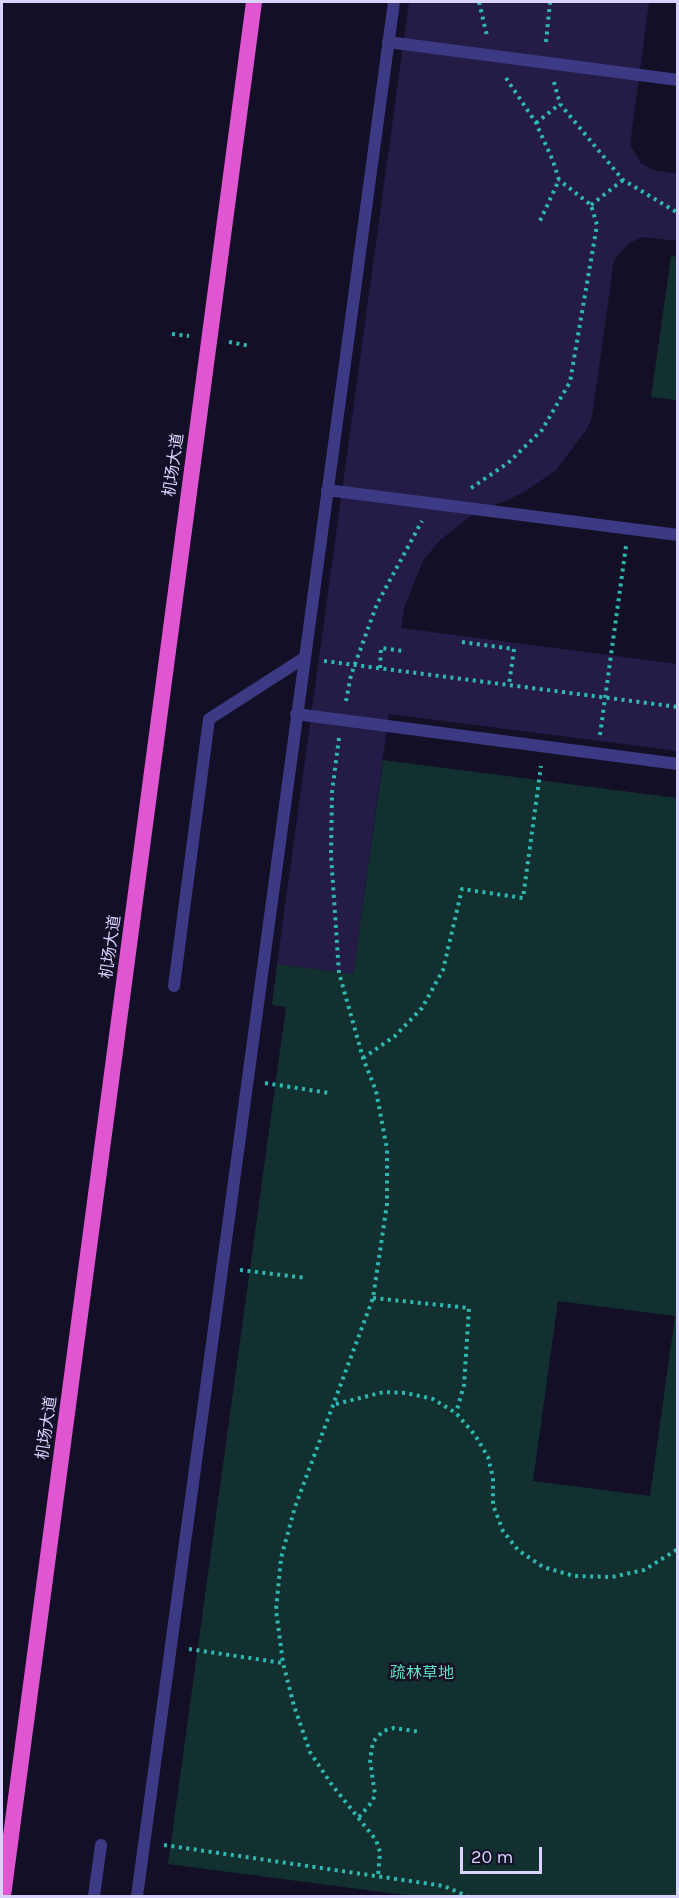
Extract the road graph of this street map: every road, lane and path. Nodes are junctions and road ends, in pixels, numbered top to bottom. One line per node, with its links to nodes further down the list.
1 (254, 2): 53 (highway, 机场大道)
2 (394, 2): 5 (lane)
3 (479, 2): 6 (path)
4 (550, 2): 7 (path)
5 (388, 42): 10 (lane); 18 (lane)
6 (490, 45)
7 (546, 45)
8 (504, 74): 12 (path)
9 (552, 74): 11 (path)
10 (678, 80)
11 (560, 104): 12 (path); 14 (path)
12 (536, 123): 13 (path)
13 (559, 180): 15 (path); 17 (path)
14 (623, 180): 15 (path); 16 (path)
15 (591, 205): 19 (path)
16 (678, 213)
17 (539, 223)
18 (327, 490): 21 (lane); 25 (lane)
19 (463, 493)
20 (427, 514): 30 (path)
21 (629, 529): 22 (lane); 28 (path)
22 (678, 535)
23 (462, 642): 27 (path)
24 (403, 651): 26 (path)
25 (304, 658): 26 (path); 31 (lane); 36 (lane)
26 (380, 668): 27 (path)
27 (509, 685): 28 (path)
28 (606, 698): 29 (path); 34 (path)
29 (678, 707)
30 (345, 708)
31 (296, 714): 33 (lane); 38 (lane)
32 (340, 730): 37 (path)
33 (544, 746): 34 (lane); 37 (path)
34 (598, 753): 35 (lane)
35 (678, 764)
36 (174, 986)
37 (363, 1058): 42 (path)
38 (247, 1081): 39 (path); 40 (lane)
39 (329, 1093)
40 (221, 1268): 41 (path); 46 (lane)
41 (307, 1278)
42 (373, 1298): 43 (path); 44 (path)
43 (335, 1405): 44 (path); 47 (path)
44 (456, 1413): 45 (path)
45 (678, 1549)
46 (169, 1647): 47 (path); 50 (lane)
47 (283, 1664): 49 (path)
48 (421, 1732): 49 (path)
49 (359, 1817): 52 (path)
50 (143, 1842): 52 (path); 55 (lane)
51 (101, 1845): 54 (lane)
52 (378, 1876): 56 (path)
53 (3, 1896)
54 (94, 1896)
55 (137, 1896)
56 (467, 1896)

